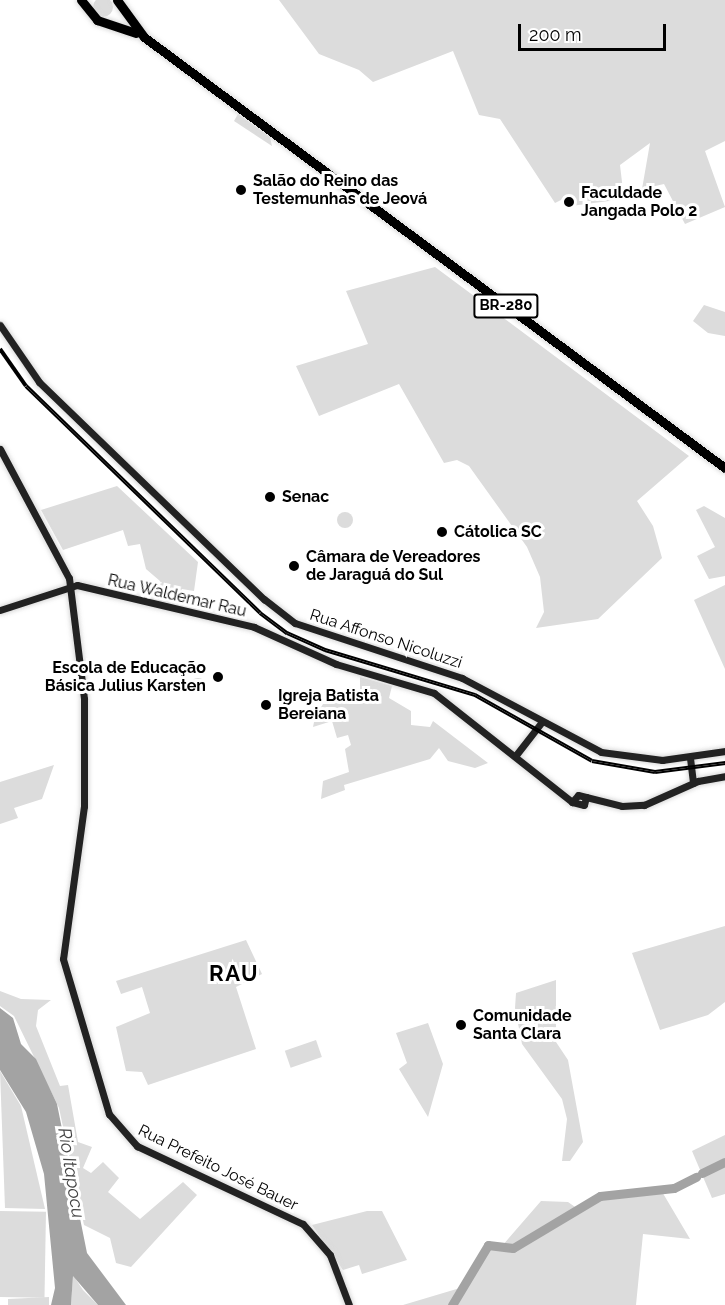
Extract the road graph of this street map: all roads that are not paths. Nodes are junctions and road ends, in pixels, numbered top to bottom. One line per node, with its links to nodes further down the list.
1 (81, 0): 3 (highway, BR-280)
2 (117, 2): 4 (highway, BR-280); 5 (highway, BR-280)
3 (88, 5): 4 (highway, BR-280)
4 (103, 21): 5 (highway, BR-280)
5 (144, 37): 8 (highway, BR-280)
6 (0, 325): 11 (street, Rua Affonso Nicoluzzi)
7 (0, 449): 9 (street, Rua Prefeito José Bauer)
8 (725, 468)
9 (70, 586): 10 (street); 13 (street, Rua Waldemar Rau); 21 (street, Rua Prefeito José Bauer)
10 (0, 610)
11 (541, 723): 13 (street); 14 (street, Rua Affonso Nicoluzzi)
12 (725, 750): 14 (street, Rua Affonso Nicoluzzi)
13 (516, 755): 17 (street, Rua Waldemar Rau)
14 (690, 758): 16 (street)
15 (725, 776): 16 (street)
16 (693, 783): 19 (street)
17 (558, 788): 18 (street, Rua Waldemar Rau); 20 (street, Rua Waldemar Rau)
18 (578, 795): 19 (street, Rua Waldemar Rau); 20 (street)
19 (586, 800): 20 (street)
20 (572, 802)
21 (349, 1305)

